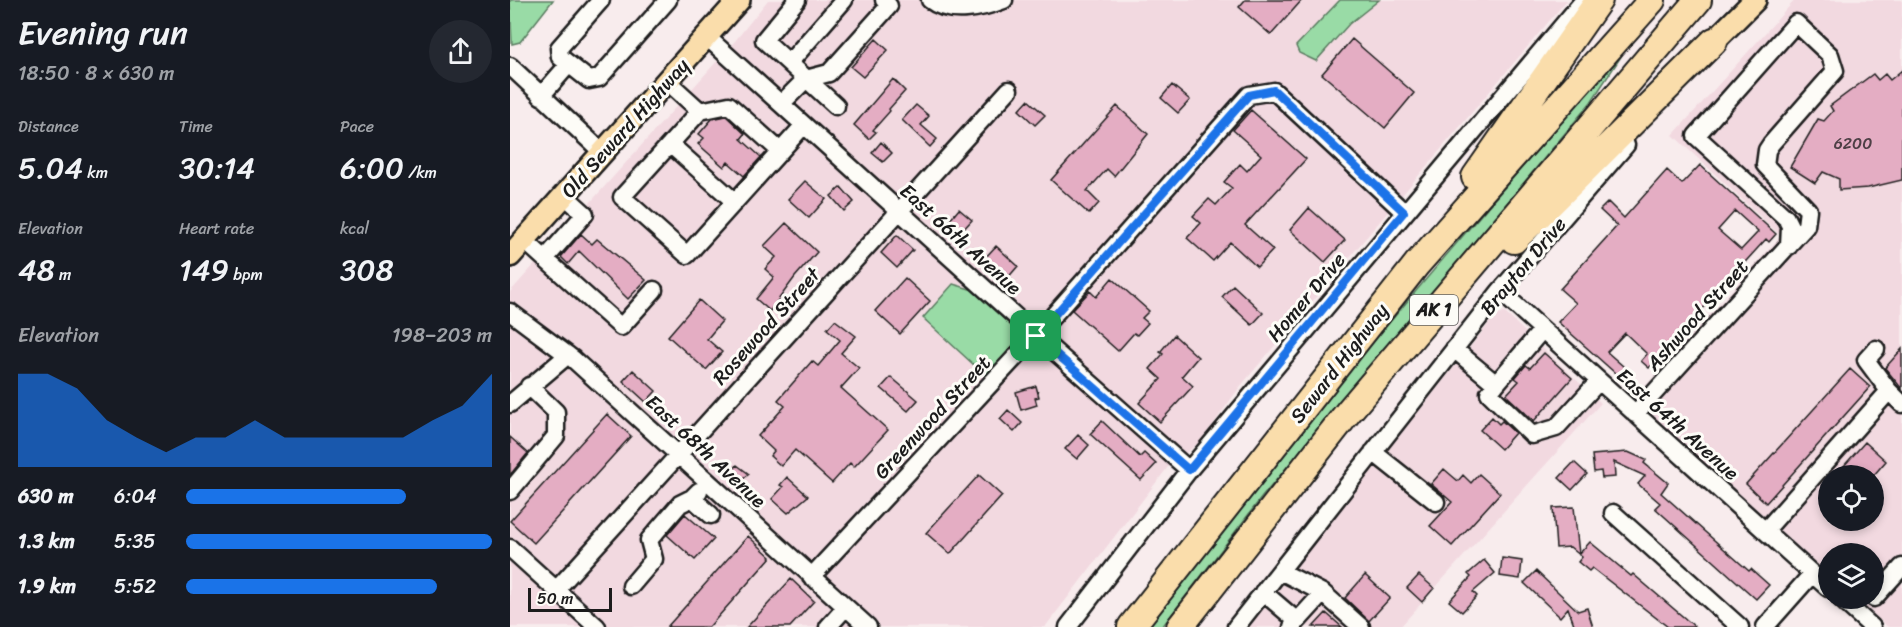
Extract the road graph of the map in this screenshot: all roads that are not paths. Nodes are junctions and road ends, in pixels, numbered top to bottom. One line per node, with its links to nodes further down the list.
1 (601, 0): 17 (street)
2 (668, 0): 17 (street)
3 (740, 0): 14 (main road, Old Seward Highway)
4 (797, 0): 16 (street)
5 (844, 0): 16 (street)
6 (884, 0): 19 (street)
7 (930, 0): 8 (street)
8 (1004, 0)
9 (1584, 0): 33 (street, Homer Drive)
10 (1599, 0): 37 (highway)
11 (1652, 0): 37 (highway, Seward Highway / AK 1)
12 (1698, 0): 52 (highway, Seward Highway / AK 1)
13 (1755, 0): 15 (main road, Brayton Drive)
14 (707, 37): 20 (main road, Old Seward Highway); 23 (street, East 66th Avenue)
15 (1714, 41): 39 (street, Brayton Drive); 52 (highway)
16 (789, 63): 19 (street)
17 (569, 64): 22 (street)
18 (510, 66): 22 (street)
19 (806, 79): 23 (street); 24 (street)
20 (667, 81): 25 (street); 29 (main road, Old Seward Highway)
21 (1009, 90): 32 (street, Rosewood Street)
22 (542, 96): 29 (street)
23 (781, 104): 26 (street, East 66th Avenue)
24 (836, 106)
25 (700, 111): 27 (street); 28 (street)
26 (804, 125): 28 (street); 32 (street, East 66th Avenue)
27 (670, 144): 31 (street); 31 (street)
28 (780, 151): 31 (street)
29 (602, 152): 30 (main road, Old Seward Highway)
30 (564, 195): 35 (main road, Old Seward Highway); 36 (street)
31 (735, 202)
32 (898, 210): 42 (street, East 66th Avenue); 55 (street, Rosewood Street)
33 (1404, 212): 42 (street, Greenwood Street); 56 (street, Homer Drive)
34 (1789, 246): 34 (street, Ashwood Street); 53 (street, Ashwood Street)
35 (517, 248): 36 (street)
36 (545, 258): 38 (street)
37 (1417, 264): 84 (highway, Seward Highway / AK 1)
38 (654, 290)
39 (1500, 291): 41 (street, East 64th Avenue); 43 (street, Brayton Drive)
40 (510, 312): 45 (street, East 68th Avenue)
41 (1542, 330): 46 (street, East 64th Avenue); 47 (street)
42 (1036, 336): 56 (street, East 66th Avenue); 68 (street, Greenwood Street)
43 (1454, 349): 47 (street); 54 (street, Brayton Drive)
44 (1876, 349): 49 (street)
45 (568, 355): 48 (street); 55 (street, East 68th Avenue)
46 (1599, 381): 47 (street); 53 (street, East 64th Avenue)
47 (1496, 384)
48 (529, 386): 50 (street); 58 (street)
49 (1889, 391): 51 (street); 63 (street)
50 (510, 404)
51 (1902, 404)
52 (1349, 411): 85 (highway, Seward Highway / AK 1)
53 (1635, 414): 63 (street, East 64th Avenue)
54 (1373, 452): 60 (street); 66 (street, Brayton Drive)
55 (680, 455): 57 (street, East 68th Avenue); 72 (street, Rosewood Street)
56 (1189, 470): 83 (street, Homer Drive)
57 (708, 482): 59 (street); 68 (street, East 68th Avenue)
58 (510, 491)
59 (692, 498): 62 (street); 70 (street)
60 (1436, 502)
61 (1613, 513): 88 (street)
62 (711, 515)
63 (1765, 531): 67 (street, East 64th Avenue)
64 (510, 548): 72 (street)
65 (1902, 567): 71 (street)
66 (1280, 571): 73 (street, Brayton Drive); 74 (street)
67 (1812, 574): 69 (street, East 64th Avenue); 89 (street)
68 (812, 578): 75 (street, East 68th Avenue)
69 (1818, 579)
70 (631, 586)
71 (1884, 586)
72 (556, 590): 80 (street)
73 (1263, 592): 79 (street); 86 (street, Brayton Drive)
74 (1323, 592): 79 (street); 87 (street)
75 (846, 608): 81 (street); 82 (street, East 68th Avenue)
76 (1852, 609): 78 (street)
77 (1863, 609): 78 (street)
78 (1858, 615): 90 (street)
79 (1295, 624)
80 (597, 627)
81 (828, 627)
82 (868, 627)
83 (1068, 627)
84 (1131, 627)
85 (1180, 627)
86 (1236, 627)
87 (1361, 627)
88 (1740, 627)
89 (1765, 627)
90 (1872, 627)

